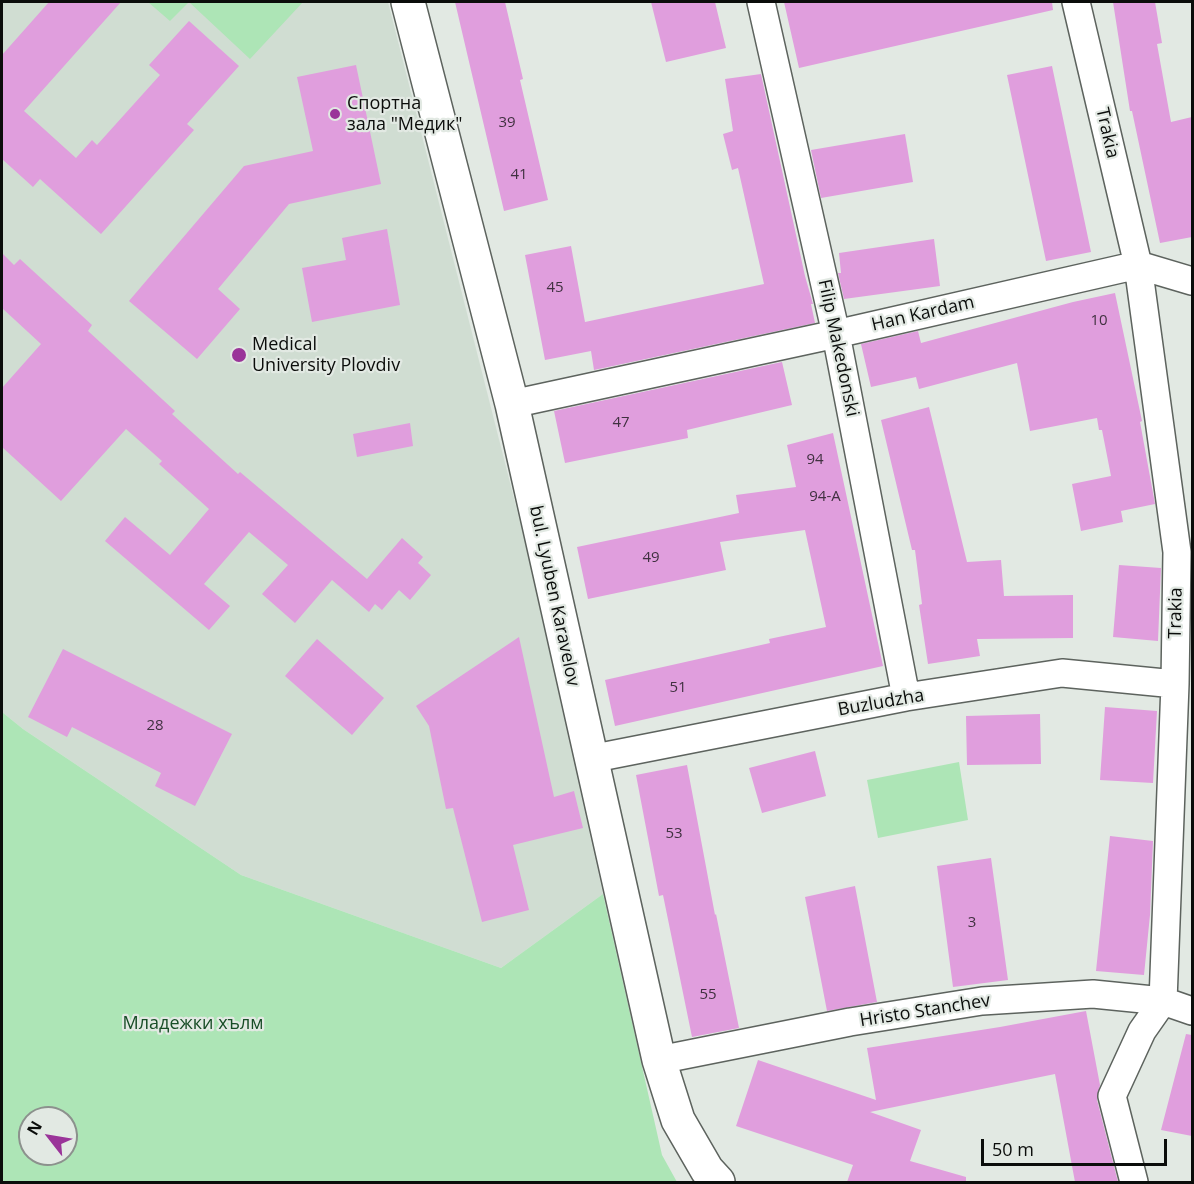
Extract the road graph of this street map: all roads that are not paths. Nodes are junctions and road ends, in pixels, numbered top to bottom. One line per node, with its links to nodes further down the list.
1 (408, 2): 7 (street, bul. Lyuben Karavelov)
2 (761, 2): 6 (street, Filip Makedonski)
3 (1076, 2): 4 (street, Trakia)
4 (1138, 265): 5 (street, Han Kardam); 6 (street, Han Kardam); 8 (street, Trakia)
5 (1192, 281)
6 (836, 333): 7 (street, Han Kardam); 9 (street, Filip Makedonski)
7 (512, 404): 10 (street, bul. Lyuben Karavelov)
8 (1175, 684): 9 (street, Buzludzha); 11 (street, Trakia)
9 (906, 697): 10 (street, Buzludzha)
10 (590, 759): 13 (street, bul. Lyuben Karavelov)
11 (1163, 1001): 12 (street, Hristo Stanchev); 13 (street, Hristo Stanchev); 15 (street)
12 (1192, 1011)
13 (659, 1060): 14 (street, bul. Lyuben Karavelov)
14 (718, 1182)
15 (1134, 1182)

